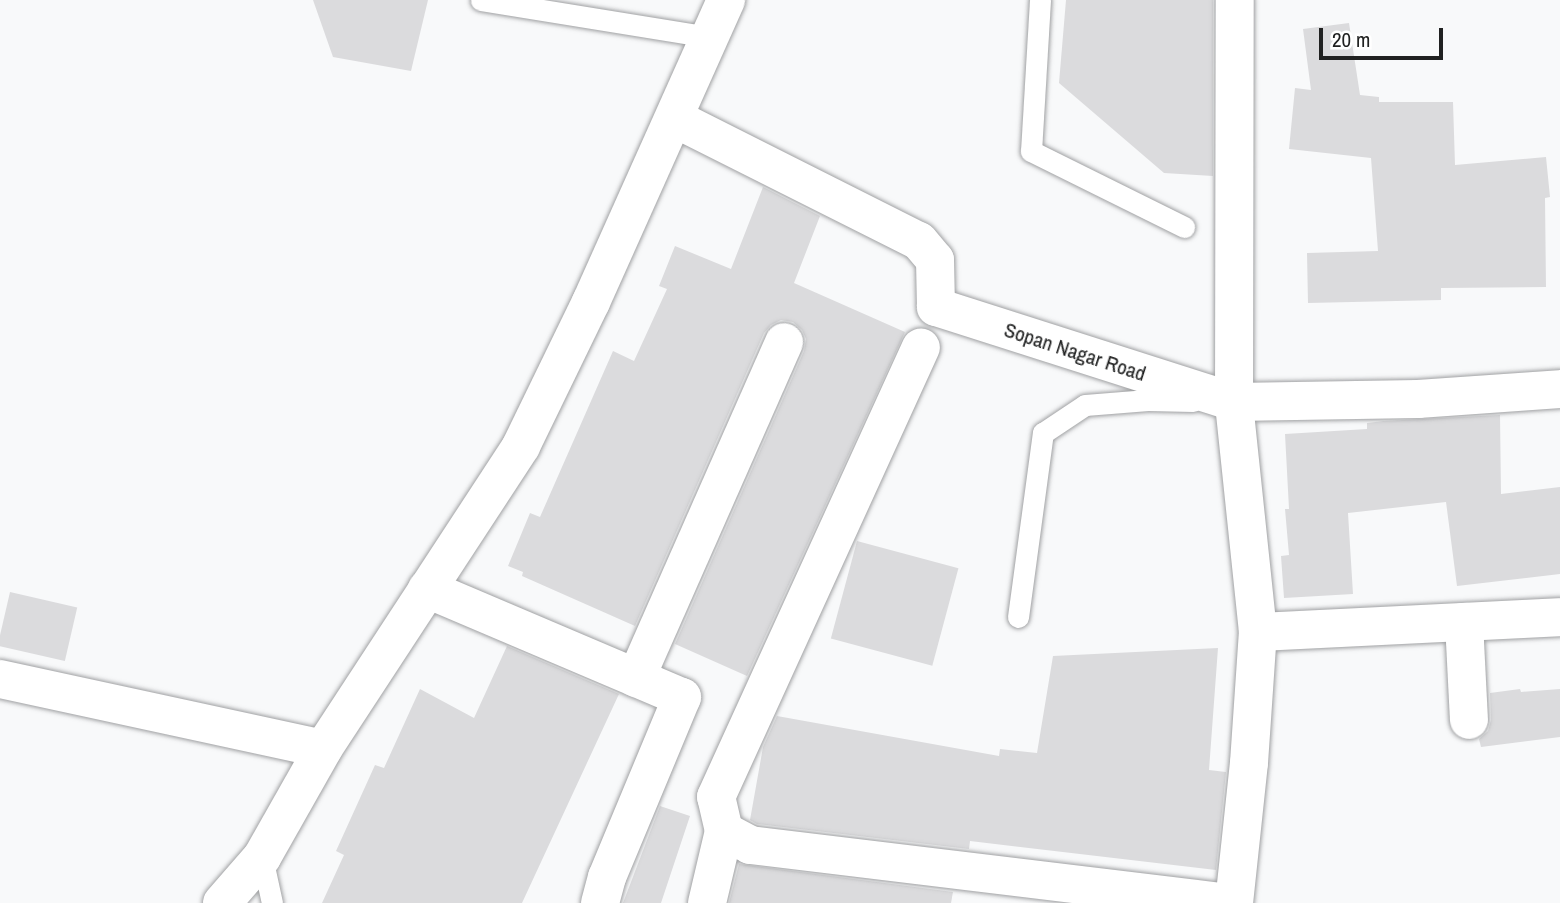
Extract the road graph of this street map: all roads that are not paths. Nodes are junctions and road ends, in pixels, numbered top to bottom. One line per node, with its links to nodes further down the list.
1 (481, 0): 5 (lane)
2 (726, 0): 5 (street)
3 (1040, 0): 7 (lane)
4 (1235, 0): 11 (street)
5 (709, 37): 6 (street)
6 (674, 118): 11 (street, Sopan Nagar Road); 12 (street)
7 (1184, 227)
8 (784, 342): 17 (street)
9 (921, 347): 21 (street)
10 (1560, 389): 11 (street, Sopan Nagar Road)
11 (1234, 402): 13 (lane); 16 (street)
12 (427, 589): 17 (street); 20 (street)
13 (1018, 617)
14 (1560, 617): 15 (street)
15 (1464, 622): 16 (street); 19 (street)
16 (1258, 632): 28 (street)
17 (636, 678): 26 (street)
18 (0, 679): 20 (street)
19 (1469, 720)
20 (323, 749): 22 (street)
21 (724, 831): 23 (street); 27 (street)
22 (262, 857): 24 (street); 25 (lane)
23 (1000, 890): 28 (street)
24 (222, 903)
25 (272, 903)
26 (600, 903)
27 (707, 903)
28 (1232, 903)

